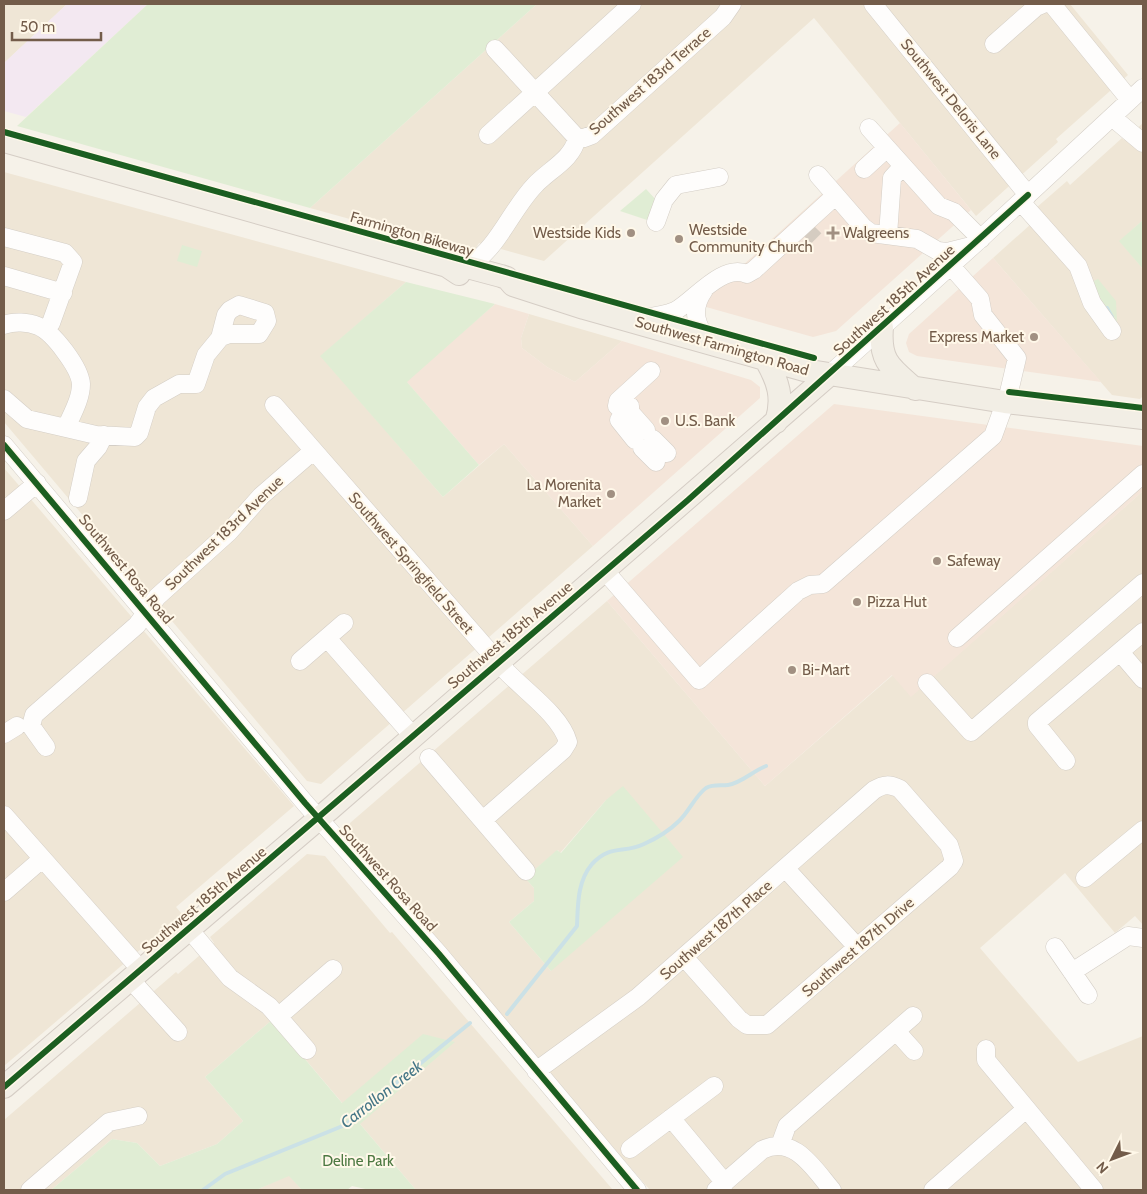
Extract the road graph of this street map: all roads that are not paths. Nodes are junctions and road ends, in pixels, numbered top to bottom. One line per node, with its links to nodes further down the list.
1 (632, 4): 9 (street)
2 (732, 4): 14 (street, Southwest 183rd Terrace)
3 (873, 4): 22 (street, Southwest Deloris Lane)
4 (1043, 4): 6 (street)
5 (1052, 4): 10 (street)
6 (994, 44)
7 (495, 49): 9 (street)
8 (1143, 88): 10 (street, Southwest 185th Avenue)
9 (535, 92): 13 (street); 14 (street)
10 (1130, 100): 11 (street, Southwest 185th Avenue)
11 (1112, 117): 16 (street); 22 (street, Southwest 185th Avenue)
12 (869, 128): 17 (street)
13 (488, 135)
14 (577, 138): 28 (street, Southwest 183rd Terrace)
15 (4, 141): 31 (main road, Southwest Farmington Road)
16 (1143, 144)
17 (887, 148): 18 (street); 19 (street)
18 (903, 166): 25 (street); 27 (street)
19 (864, 168)
20 (818, 175): 23 (street)
21 (719, 177): 24 (street)
22 (1024, 198): 27 (street, Southwest 185th Avenue); 40 (street, Southwest Deloris Lane)
23 (838, 199): 25 (street); 29 (street); 29 (street)
24 (656, 222)
25 (888, 235): 27 (street)
26 (4, 237): 35 (street)
27 (977, 242): 30 (street, Southwest 185th Avenue)
28 (493, 244): 31 (street, Southwest 183rd Terrace); 33 (street)
29 (774, 253): 34 (street)
30 (951, 266): 38 (street, Southwest 185th Avenue); 48 (street)
31 (457, 267): 33 (main road, Southwest Farmington Road)
32 (4, 276): 35 (street)
33 (507, 281): 36 (main road, Southwest Farmington Road)
34 (705, 288): 36 (street); 42 (street)
35 (63, 293): 39 (street)
36 (627, 320): 42 (main road, Southwest Farmington Road)
37 (4, 324): 39 (street)
38 (882, 328): 45 (street, Southwest 185th Avenue); 46 (main road)
39 (45, 330): 52 (street)
40 (1112, 331)
41 (221, 337): 53 (street)
42 (710, 343): 43 (main road, Southwest Farmington Road)
43 (766, 360): 45 (main road, Southwest Farmington Road); 51 (main road)
44 (651, 371): 56 (street)
45 (829, 375): 46 (main road, Southwest Farmington Road); 51 (main road, Southwest 185th Avenue)
46 (915, 389): 48 (main road, Southwest Farmington Road)
47 (4, 400): 52 (street)
48 (1006, 402): 50 (main road, Southwest Farmington Road); 61 (street)
49 (274, 405): 55 (street, Southwest Springfield Street)
50 (1143, 418)
51 (776, 422): 61 (main road, Southwest 185th Avenue)
52 (66, 428): 53 (street)
53 (104, 435): 59 (street)
54 (4, 445): 58 (street, Southwest Rosa Road)
55 (313, 451): 63 (street, Southwest 183rd Avenue); 70 (street, Southwest Springfield Street)
56 (662, 458)
57 (1143, 474): 67 (street)
58 (37, 483): 60 (street); 63 (street, Southwest Rosa Road)
59 (78, 498)
60 (4, 511)
61 (605, 571): 70 (main road, Southwest 185th Avenue)
62 (1143, 583): 72 (street)
63 (146, 612): 74 (street, Southwest 183rd Avenue); 79 (street, Southwest Rosa Road)
64 (344, 622): 66 (street)
65 (1143, 632): 68 (street)
66 (327, 638): 69 (street); 73 (street)
67 (957, 638)
68 (1120, 652): 71 (street); 76 (street)
69 (300, 661)
70 (497, 661): 73 (main road, Southwest 185th Avenue); 80 (street, Southwest Springfield Street)
71 (1143, 679)
72 (927, 683)
73 (412, 736): 79 (main road, Southwest 185th Avenue)
74 (46, 747)
75 (429, 758): 80 (street)
76 (1066, 761)
77 (890, 784): 83 (street, Southwest 187th Place); 89 (street, Southwest 187th Drive)
78 (4, 815): 82 (street)
79 (319, 818): 87 (main road, Southwest 185th Avenue); 103 (street, Southwest Rosa Road)
80 (483, 820): 84 (street)
81 (1143, 830): 85 (street)
82 (42, 860): 86 (street); 94 (street)
83 (786, 869): 89 (street); 91 (street, Southwest 187th Place)
84 (526, 872)
85 (1085, 878)
86 (4, 892)
87 (189, 929): 94 (main road, Southwest 185th Avenue); 96 (street)
88 (1143, 938): 93 (street)
89 (857, 947): 91 (street, Southwest 187th Drive)
90 (1055, 947): 93 (street)
91 (684, 957): 103 (street, Southwest 187th Place)
92 (333, 969): 96 (street)
93 (1072, 972): 95 (street)
94 (136, 975): 99 (street); 105 (main road, Southwest 185th Avenue)
95 (1088, 995)
96 (279, 1016): 101 (street)
97 (913, 1016): 98 (street)
98 (896, 1031): 102 (street); 109 (street)
99 (178, 1032)
100 (986, 1049): 106 (street)
101 (307, 1050)
102 (914, 1052)
103 (536, 1071): 113 (street, Southwest Rosa Road)
104 (714, 1086): 108 (street)
105 (4, 1087)
106 (1026, 1109): 115 (street); 116 (street)
107 (138, 1116): 112 (street)
108 (671, 1118): 110 (street); 111 (street)
109 (780, 1145): 111 (street); 114 (street)
110 (630, 1149)
111 (720, 1186)
112 (30, 1190)
113 (637, 1190)
114 (832, 1190)
115 (933, 1190)
116 (1094, 1190)

